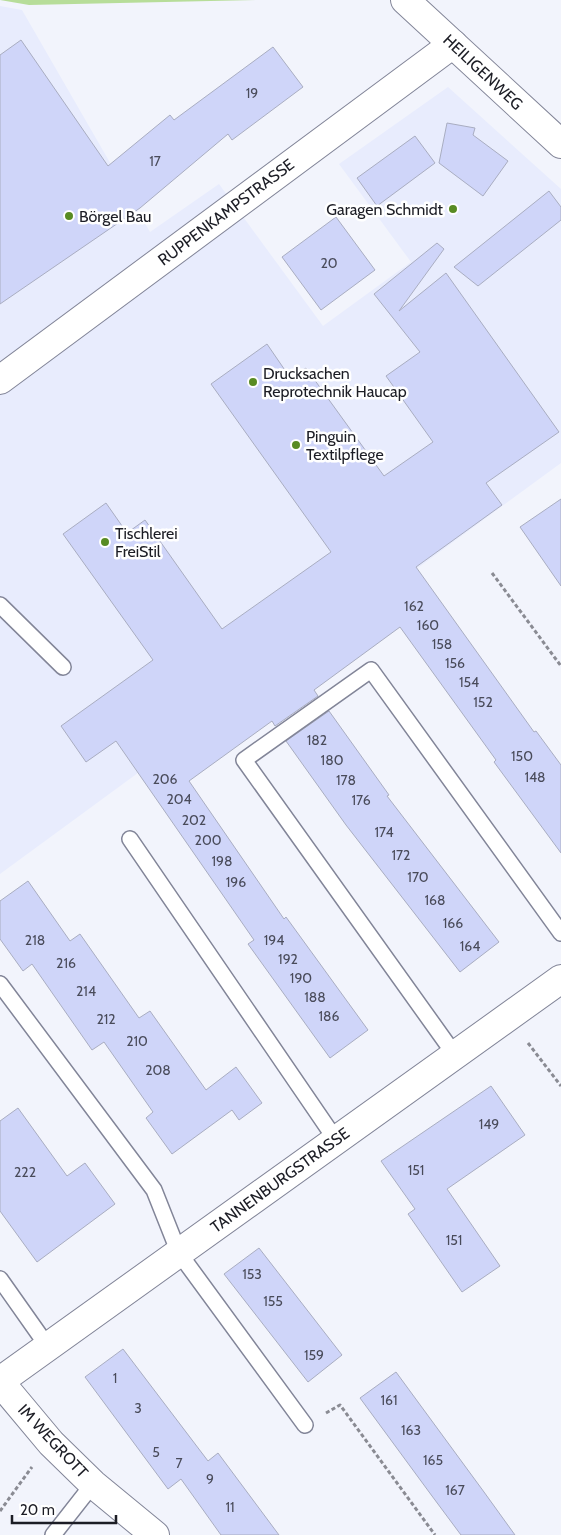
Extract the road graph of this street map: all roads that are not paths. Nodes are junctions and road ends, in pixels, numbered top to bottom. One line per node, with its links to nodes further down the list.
1 (405, 0): 2 (street, HEILIGENWEG)
2 (453, 44): 3 (street, HEILIGENWEG); 4 (street, RUPPENKAMPSTRASSE)
3 (561, 144)
4 (0, 380)
5 (0, 605): 6 (lane)
6 (63, 667)
7 (130, 839): 12 (lane)
8 (561, 932): 11 (lane)
9 (561, 979): 11 (street, TANNENBURGSTRASSE)
10 (0, 984): 13 (lane)
11 (455, 1055): 12 (street, TANNENBURGSTRASSE)
12 (336, 1140): 13 (street, TANNENBURGSTRASSE)
13 (179, 1252): 15 (street, TANNENBURGSTRASSE); 17 (lane)
14 (0, 1279): 15 (lane)
15 (48, 1347): 16 (street, TANNENBURGSTRASSE)
16 (0, 1382): 18 (street, IM WEGROTT)
17 (306, 1425)
18 (93, 1484): 19 (lane); 20 (street, IM WEGROTT)
19 (53, 1535)
20 (155, 1535)

